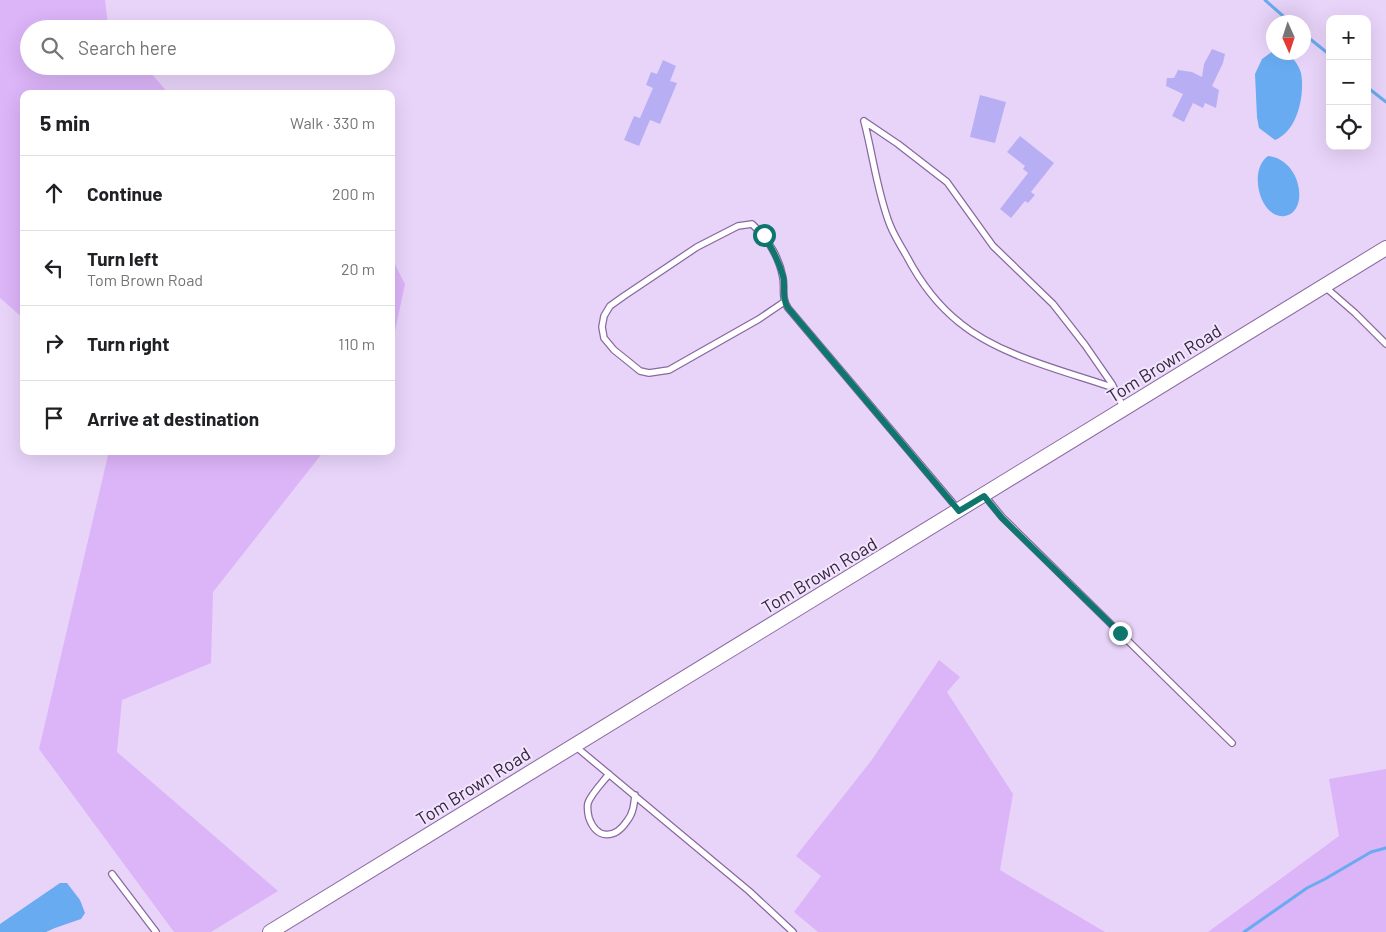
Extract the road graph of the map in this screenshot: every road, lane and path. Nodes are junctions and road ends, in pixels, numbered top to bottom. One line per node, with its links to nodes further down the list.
1 (1386, 248): 2 (street, Tom Brown Road)
2 (1324, 286): 4 (lane); 6 (street, Tom Brown Road)
3 (784, 302): 3 (lane); 8 (lane)
4 (1386, 344)
5 (1114, 388): 5 (lane); 6 (lane)
6 (1124, 409): 7 (street, Tom Brown Road)
7 (984, 496): 8 (street, Tom Brown Road); 9 (lane)
8 (959, 511): 10 (street, Tom Brown Road)
9 (1232, 743)
10 (574, 746): 11 (lane); 15 (street, Tom Brown Road)
11 (608, 774): 12 (lane); 12 (lane)
12 (634, 795): 16 (lane)
13 (112, 874): 14 (lane)
14 (156, 932)
15 (270, 932)
16 (794, 932)

